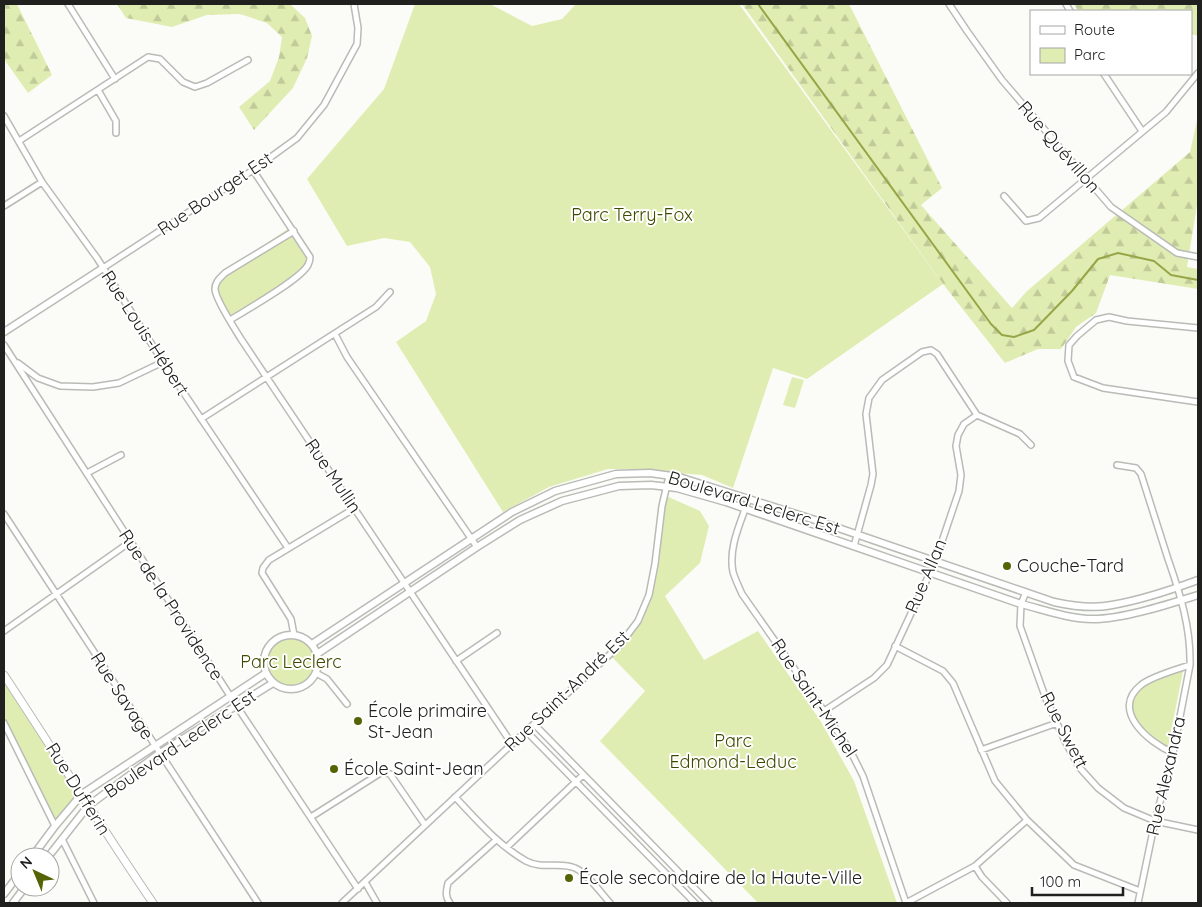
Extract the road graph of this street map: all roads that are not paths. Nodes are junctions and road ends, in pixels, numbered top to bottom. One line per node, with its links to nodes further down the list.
1 (68, 4): 7 (street)
2 (354, 4): 13 (street, Rue Bourget Est)
3 (949, 4): 14 (street, Rue Quévillon)
4 (248, 60): 7 (street)
5 (1198, 73): 10 (street)
6 (1105, 75): 10 (street)
7 (115, 79): 8 (street)
8 (98, 90): 11 (street); 12 (street)
9 (4, 116): 12 (street, Rue Louis-Hébert)
10 (1142, 131): 14 (street)
11 (116, 133)
12 (20, 141): 15 (street, Rue Louis-Hébert)
13 (253, 170): 18 (street); 20 (street, Rue Bourget Est)
14 (1086, 178): 16 (street); 19 (street, Rue Quévillon)
15 (42, 182): 17 (street); 20 (street, Rue Louis-Hébert)
16 (1004, 196)
17 (4, 206)
18 (294, 231): 22 (street); 22 (street, Rue Mullin)
19 (1198, 257)
20 (103, 268): 24 (street, Rue Bourget Est); 28 (street, Rue Louis-Hébert)
21 (390, 292): 25 (street)
22 (230, 320): 29 (street, Rue Mullin)
23 (1198, 328): 30 (street)
24 (4, 332)
25 (335, 334): 29 (street); 46 (street)
26 (4, 345): 27 (street, Rue de la Providence)
27 (14, 359): 28 (street); 36 (street, Rue de la Providence)
28 (163, 362): 32 (street, Rue Louis-Hébert)
29 (268, 378): 32 (street); 40 (street, Rue Mullin)
30 (1198, 402)
31 (977, 415): 33 (street); 45 (street); 51 (street, Rue Allan)
32 (202, 419): 50 (street, Rue Louis-Hébert)
33 (1031, 445)
34 (121, 455): 36 (street)
35 (1116, 464): 55 (street, Rue Alexandra)
36 (87, 472): 47 (street, Rue de la Providence)
37 (669, 476): 38 (street, Rue Saint-André Est); 39 (street, Boulevard Leclerc Est); 42 (street, Boulevard Leclerc Est)
38 (666, 487): 41 (street, Boulevard Leclerc Est); 44 (street, Boulevard Leclerc Est); 80 (street, Rue Saint-André Est)
39 (749, 498): 41 (street, Rue Saint-Michel); 45 (street, Boulevard Leclerc Est)
40 (355, 508): 50 (street); 54 (street, Rue Mullin)
41 (746, 508): 48 (street, Boulevard Leclerc Est); 77 (street, Rue Saint-Michel)
42 (512, 512): 44 (street); 46 (street, Boulevard Leclerc Est)
43 (4, 514): 58 (street, Rue Savage)
44 (520, 520): 49 (street, Boulevard Leclerc Est)
45 (857, 534): 48 (street); 51 (street, Boulevard Leclerc Est)
46 (471, 538): 49 (street); 54 (street, Boulevard Leclerc Est)
47 (130, 542): 58 (street); 74 (street, Rue de la Providence)
48 (854, 546): 52 (street, Boulevard Leclerc Est)
49 (477, 547): 56 (street, Boulevard Leclerc Est)
50 (288, 548): 64 (street)
51 (935, 562): 52 (street, Rue Allan); 57 (street, Boulevard Leclerc Est)
52 (929, 573): 61 (street, Boulevard Leclerc Est); 66 (street, Rue Allan)
53 (1198, 580): 55 (street, Boulevard Leclerc Est)
54 (404, 583): 56 (street, Rue Mullin); 65 (street, Boulevard Leclerc Est)
55 (1178, 587): 57 (street, Boulevard Leclerc Est); 60 (street, Rue Alexandra)
56 (410, 592): 67 (street, Boulevard Leclerc Est); 68 (street, Rue Mullin)
57 (1026, 592): 61 (street, Rue Swett)
58 (56, 594): 62 (street); 83 (street, Rue Savage)
59 (1198, 594): 60 (street, Boulevard Leclerc Est)
60 (1181, 600): 61 (street, Boulevard Leclerc Est); 69 (street, Rue Alexandra)
61 (1021, 604): 79 (street, Rue Swett)
62 (4, 631)
63 (497, 633): 68 (street)
64 (294, 635): 65 (street); 70 (street)
65 (312, 644): 67 (street)
66 (895, 646): 77 (street, Rue Allan); 84 (street)
67 (317, 654): 71 (street)
68 (456, 661): 82 (street, Rue Mullin)
69 (1190, 665): 86 (street, Rue Alexandra); 86 (street)
70 (266, 673): 73 (street); 74 (street, Boulevard Leclerc Est)
71 (316, 673): 73 (street); 75 (street)
72 (4, 675): 89 (main road, Rue Dufferin)
73 (273, 683): 76 (street, Boulevard Leclerc Est)
74 (230, 696): 76 (street, Rue de la Providence); 83 (street, Boulevard Leclerc Est)
75 (347, 704)
76 (236, 705): 85 (street, Boulevard Leclerc Est); 92 (street, Rue de la Providence)
77 (824, 711): 116 (street, Rue Saint-Michel)
78 (4, 723): 96 (street)
79 (1057, 723): 84 (street); 94 (street, Rue Swett)
80 (534, 724): 81 (street, Rue Saint-André Est); 87 (street)
81 (526, 731): 82 (street, Rue Saint-André Est); 88 (street)
82 (512, 744): 90 (street, Rue Saint-André Est)
83 (155, 746): 85 (street, Rue Savage); 89 (street, Boulevard Leclerc Est)
84 (981, 750): 93 (street)
85 (160, 753): 91 (street, Boulevard Leclerc Est); 109 (street, Rue Savage)
86 (1173, 753): 94 (street, Rue Alexandra)
87 (583, 776): 88 (street); 115 (street)
88 (575, 783): 102 (street); 114 (street)
89 (82, 794): 91 (main road, Rue Dufferin); 96 (street, Boulevard Leclerc Est)
90 (455, 797): 95 (street, Rue Saint-André Est); 99 (street)
91 (88, 806): 98 (street, Boulevard Leclerc Est); 108 (main road, Rue Dufferin)
92 (311, 817): 95 (street); 105 (street, Rue de la Providence)
93 (1027, 820): 103 (street); 106 (street)
94 (1155, 821): 97 (street, Rue Swett); 106 (street, Rue Alexandra)
95 (425, 825): 104 (street, Rue Saint-André Est)
96 (54, 826): 100 (street, Boulevard Leclerc Est)
97 (1198, 830)
98 (62, 839): 101 (street, Boulevard Leclerc Est); 107 (street)
99 (496, 840): 102 (street); 112 (street)
100 (39, 847)
101 (56, 847)
102 (507, 847): 113 (street)
103 (975, 866): 116 (street); 117 (street)
104 (365, 882): 105 (street, Rue Saint-André Est); 111 (street)
105 (358, 889): 110 (street, Rue Saint-André Est)
106 (1140, 891): 118 (street, Rue Alexandra)
107 (94, 903)
108 (153, 903)
109 (258, 903)
110 (342, 903)
111 (376, 903)
112 (450, 903)
113 (610, 903)
114 (695, 903)
115 (709, 903)
116 (906, 903)
117 (1007, 903)
118 (1138, 903)

